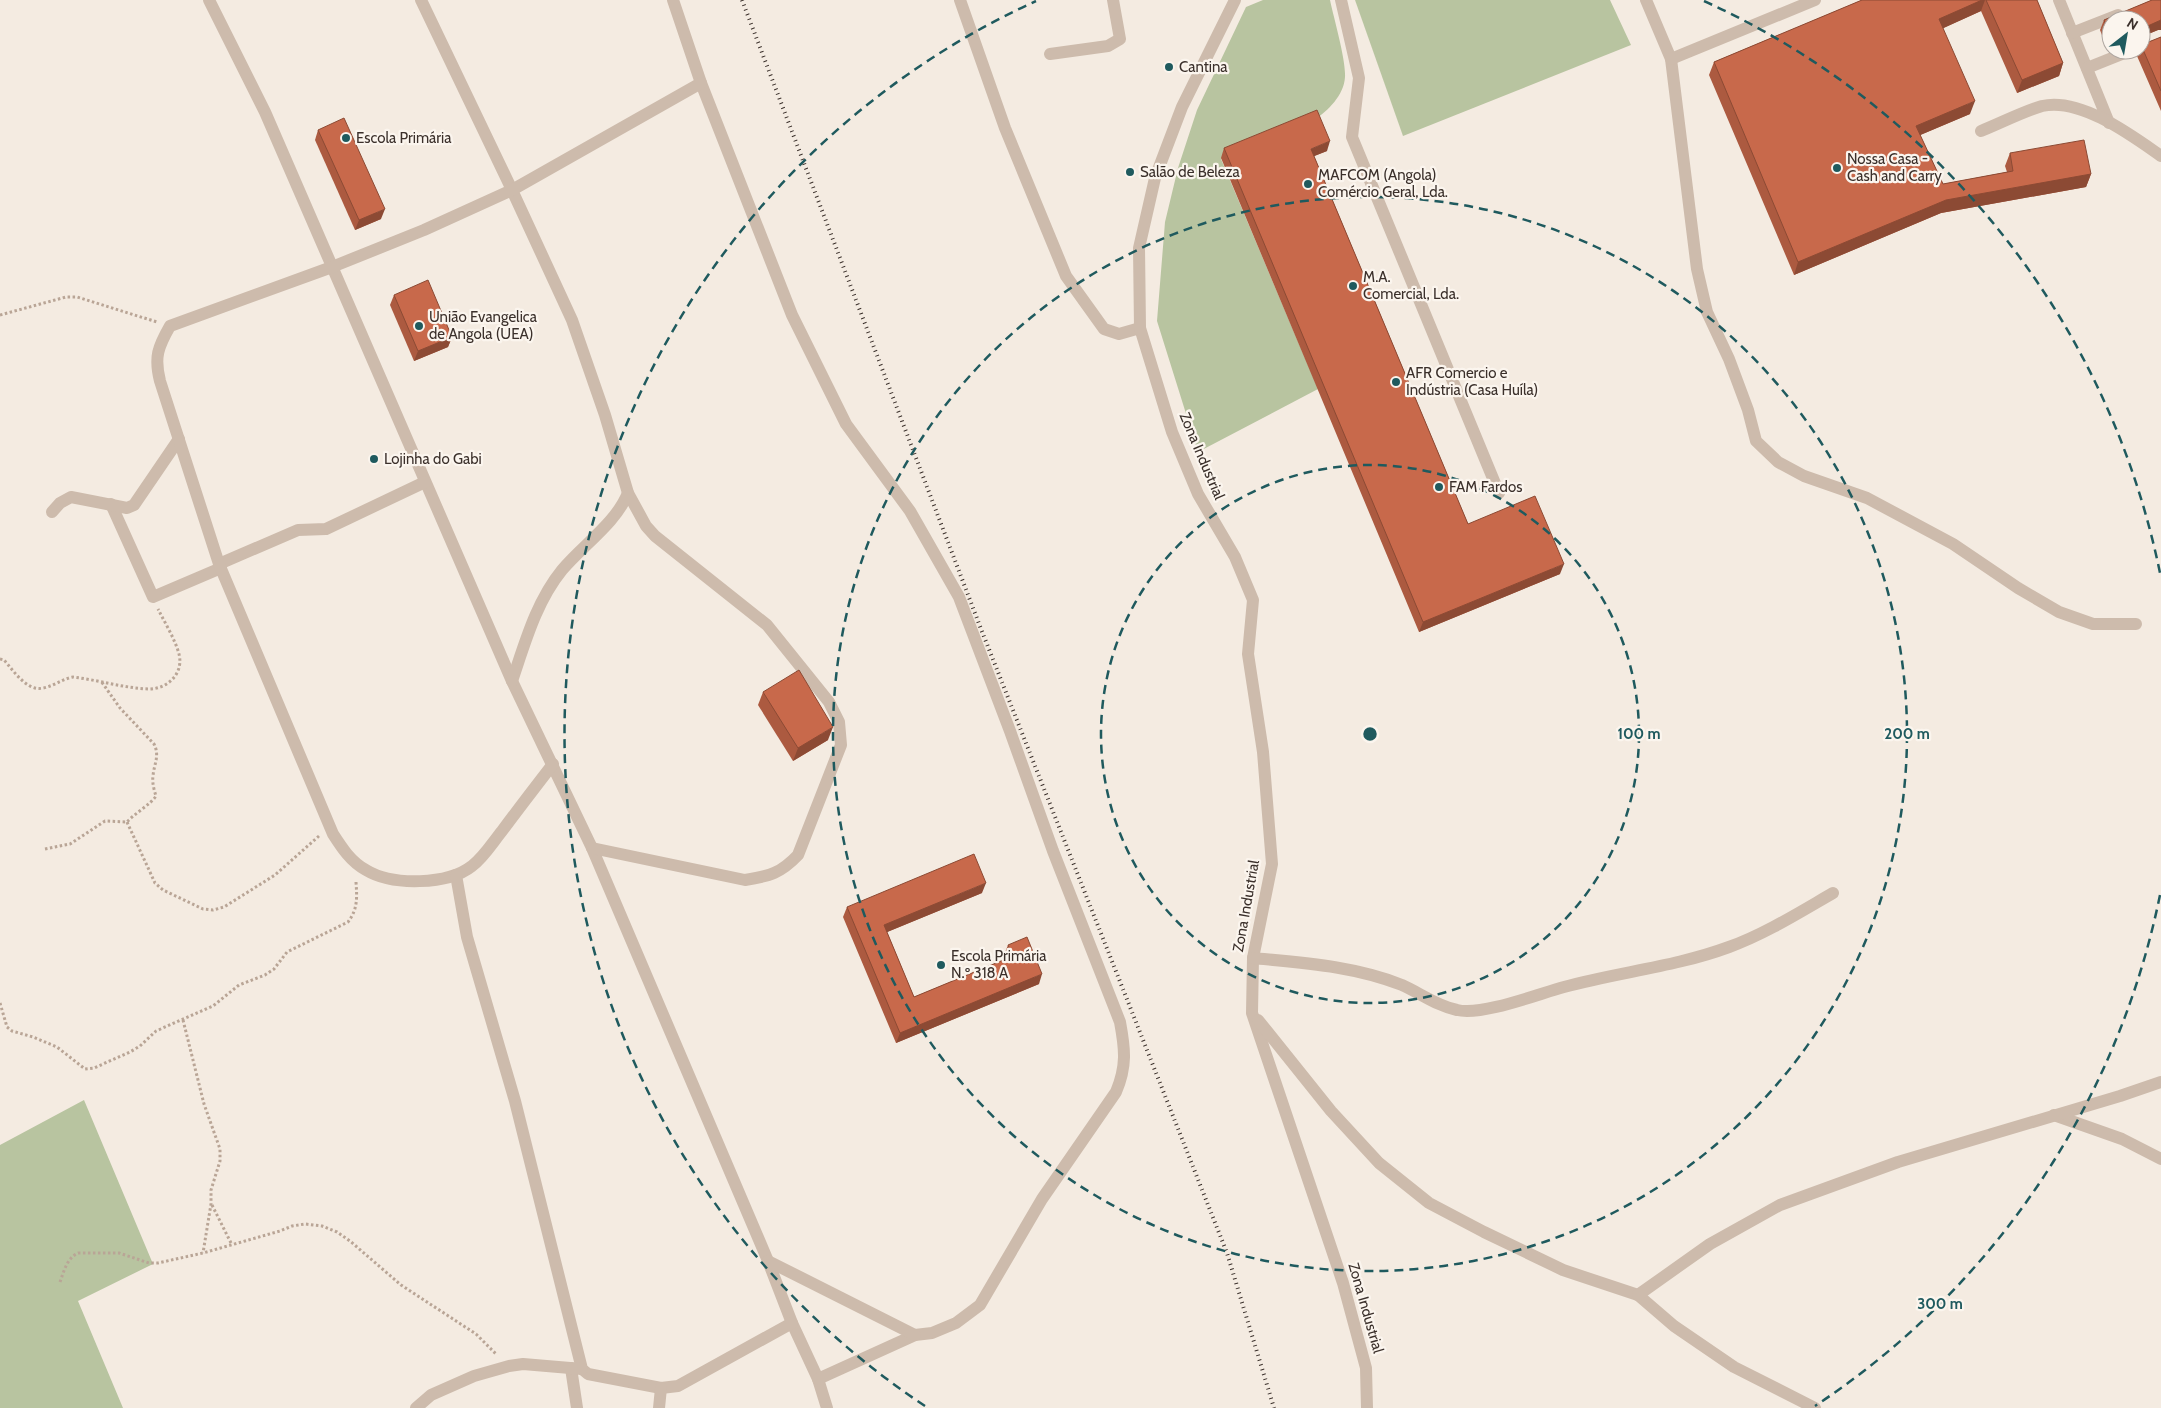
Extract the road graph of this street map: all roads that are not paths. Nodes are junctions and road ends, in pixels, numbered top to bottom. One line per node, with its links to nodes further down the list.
1 (209, 0): 22 (street)
2 (421, 0): 21 (street)
3 (673, 0): 17 (street)
4 (960, 0): 23 (street)
5 (1113, 0): 13 (street)
6 (1235, 0): 23 (street, Zona Industrial)
7 (1341, 0): 27 (street)
8 (1646, 0): 14 (street)
9 (1815, 0): 14 (street)
10 (2059, 0): 12 (street)
11 (2101, 21): 12 (street)
12 (2072, 33): 16 (street)
13 (1050, 54)
14 (1670, 59): 31 (street)
15 (2107, 60): 16 (street)
16 (2087, 68): 18 (street)
17 (701, 83): 21 (street); 45 (street)
18 (2109, 123): 19 (street); 20 (street)
19 (1981, 131)
20 (2161, 156)
21 (512, 190): 22 (street); 26 (street)
22 (332, 267): 24 (street); 25 (street)
23 (1140, 328): 37 (street, Zona Industrial)
24 (179, 439): 28 (street); 30 (street)
25 (425, 482): 30 (street); 32 (street)
26 (628, 493): 32 (street); 34 (street)
27 (1499, 493)
28 (111, 504): 29 (street); 30 (street)
29 (52, 512)
30 (220, 566): 35 (street)
31 (2136, 624)
32 (512, 681): 33 (street)
33 (553, 764): 34 (street); 35 (street)
34 (592, 848): 42 (street)
35 (456, 875): 46 (street)
36 (1833, 893): 37 (street)
37 (1253, 958): 38 (street, Zona Industrial)
38 (1252, 1013): 43 (street); 53 (street, Zona Industrial)
39 (2161, 1082): 40 (street)
40 (2054, 1115): 41 (street); 43 (street)
41 (2161, 1159)
42 (768, 1260): 44 (street); 45 (street)
43 (1638, 1294): 54 (street)
44 (792, 1323): 47 (street); 48 (street)
45 (915, 1335): 47 (street)
46 (577, 1369): 48 (street); 49 (street); 50 (street)
47 (818, 1379): 52 (street)
48 (662, 1388): 51 (street)
49 (416, 1408)
50 (577, 1408)
51 (659, 1408)
52 (827, 1408)
53 (1368, 1408)
54 (1815, 1408)

